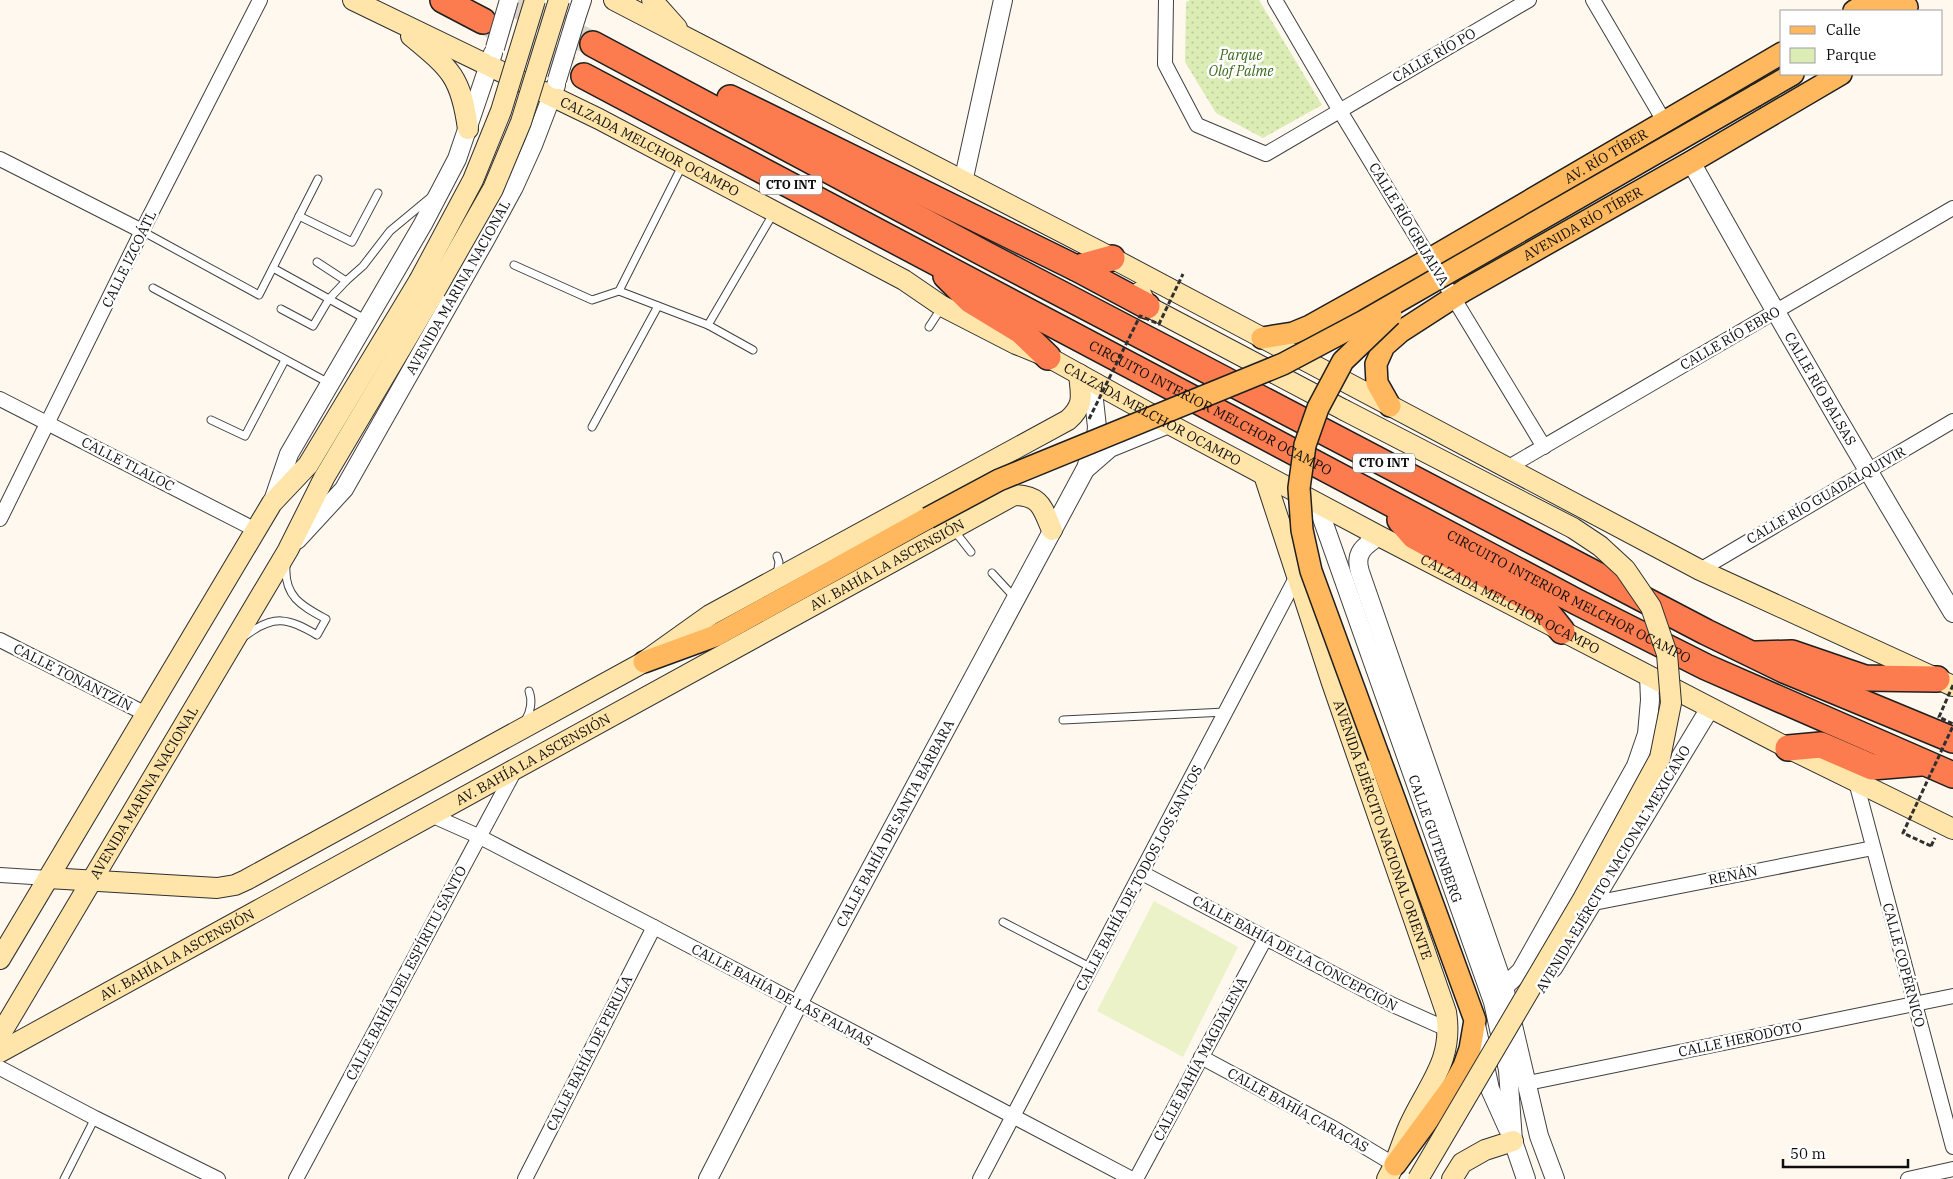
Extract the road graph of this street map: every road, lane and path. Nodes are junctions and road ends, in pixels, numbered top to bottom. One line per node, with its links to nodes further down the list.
1 (260, 0): 43 (street, CALLE IZCOÁTL)
2 (354, 0): 17 (main road, CALZADA MELCHOR OCAMPO / CTO INT)
3 (443, 0): 18 (highway)
4 (509, 0): 22 (street, AVENIDA MARINA NACIONAL, bridge)
5 (533, 0): 26 (main road, bridge); 53 (main road, AVENIDA MARINA NACIONAL, bridge)
6 (559, 0): 53 (main road, AVENIDA MARINA NACIONAL, bridge)
7 (582, 0): 26 (street, AVENIDA MARINA NACIONAL, bridge)
8 (614, 0): 19 (main road)
9 (652, 0): 19 (main road)
10 (1003, 0): 37 (street)
11 (1166, 0): 28 (street, CALLE RÍO PO)
12 (1275, 0): 28 (street, CALLE RÍO GRIJALVA)
13 (1529, 0): 28 (street, CALLE RÍO PO)
14 (1593, 0): 30 (street)
15 (1908, 7): 16 (main road)
16 (1856, 10)
17 (389, 17): 22 (main road, CALZADA MELCHOR OCAMPO / CTO INT); 31 (main road)
18 (483, 21)
19 (686, 37): 37 (main road)
20 (593, 44): 27 (highway, CTO INT)
21 (1780, 54): 30 (main road, AV. RÍO TÍBER)
22 (492, 56): 26 (main road, CALZADA MELCHOR OCAMPO / CTO INT); 31 (street, AVENIDA MARINA NACIONAL)
23 (1791, 75): 56 (main road, bridge)
24 (1838, 75): 34 (main road, AVENIDA RÍO TÍBER)
25 (584, 76): 29 (highway, CIRCUITO INTERIOR MELCHOR OCAMPO / CTO INT)
26 (552, 84): 35 (main road, CALZADA MELCHOR OCAMPO / CTO INT); 94 (street, AVENIDA MARINA NACIONAL)
27 (671, 85): 32 (highway, CTO INT); 50 (highway)
28 (1340, 111): 44 (street, CALLE RÍO GRIJALVA)
29 (656, 113): 32 (highway); 45 (highway, CIRCUITO INTERIOR MELCHOR OCAMPO / CTO INT)
30 (1664, 121): 44 (main road, AV. RÍO TÍBER)
31 (468, 129): 38 (street, AVENIDA MARINA NACIONAL)
32 (766, 136): 106 (highway, CTO INT)
33 (0, 159): 43 (street)
34 (1691, 162): 57 (main road, AVENIDA RÍO TÍBER); 63 (street, CALLE RÍO BALSAS)
35 (684, 164): 41 (main road, CALZADA MELCHOR OCAMPO / CTO INT); 55 (lane)
36 (318, 179): 42 (lane)
37 (963, 182): 47 (main road)
38 (444, 187): 52 (lane); 64 (street, AVENIDA MARINA NACIONAL)
39 (378, 193): 42 (lane)
40 (1953, 208): 63 (street, CALLE RÍO EBRO)
41 (775, 212): 60 (main road, CALZADA MELCHOR OCAMPO / CTO INT); 65 (lane)
42 (299, 216): 49 (lane)
43 (142, 231): 49 (lane); 78 (street, CALLE IZCOÁTL)
44 (1435, 255): 57 (main road); 67 (main road)
45 (926, 257): 69 (highway); 86 (highway, CIRCUITO INTERIOR MELCHOR OCAMPO / CTO INT)
46 (317, 262): 52 (lane)
47 (1118, 262): 50 (highway); 61 (main road); 67 (main road)
48 (514, 265): 55 (lane)
49 (274, 268): 58 (lane)
50 (1076, 268): 61 (highway)
51 (1183, 274): 75 (path, bridge)
52 (346, 281): 58 (lane)
53 (427, 286): 87 (main road, AVENIDA MARINA NACIONAL); 94 (main road, AVENIDA MARINA NACIONAL)
54 (153, 288): 70 (lane)
55 (619, 291): 59 (lane)
56 (1417, 291): 108 (main road, bridge); 147 (main road, bridge)
57 (1459, 294): 74 (main road, AVENIDA RÍO TÍBER); 81 (street, CALLE RÍO GRIJALVA)
58 (329, 299): 62 (lane); 64 (lane)
59 (658, 306): 65 (lane); 80 (lane)
60 (942, 306): 66 (lane); 69 (main road, CALZADA MELCHOR OCAMPO / CTO INT)
61 (1147, 306): 168 (main road, bridge)
62 (281, 309)
63 (1775, 312): 81 (street, CALLE RÍO EBRO); 84 (street, CALLE RÍO BALSAS)
64 (367, 320): 72 (street, AVENIDA MARINA NACIONAL)
65 (708, 325): 68 (lane)
66 (929, 327)
67 (1262, 338): 74 (main road)
68 (753, 350)
69 (1048, 357): 71 (main road, CALZADA MELCHOR OCAMPO / CTO INT)
70 (285, 360): 72 (lane); 76 (lane)
71 (1085, 378): 79 (main road, CALZADA MELCHOR OCAMPO / CTO INT); 82 (street); 100 (main road)
72 (330, 383): 87 (street, AVENIDA MARINA NACIONAL)
73 (0, 399): 78 (street, CALLE TLALOC)
74 (1390, 406): 83 (main road)
75 (1089, 419)
76 (211, 420)
77 (1953, 421): 84 (street, CALLE RÍO GUADALQUIVIR)
78 (48, 422): 89 (street, CALLE IZCOÁTL); 91 (street, CALLE TLALOC)
79 (1169, 424): 82 (street); 85 (main road, CALZADA MELCHOR OCAMPO / CTO INT)
80 (592, 428)
81 (1544, 447): 83 (street, CALLE RÍO EBRO)
82 (1086, 468): 92 (street, CALLE BAHÍA DE SANTA BÁRBARA)
83 (1507, 468): 97 (main road)
84 (1867, 471): 97 (street, CALLE RÍO GUADALQUIVIR); 102 (street, CALLE RÍO BALSAS)
85 (1264, 475): 88 (main road, CALZADA MELCHOR OCAMPO / CTO INT); 99 (main road, AVENIDA EJÉRCITO NACIONAL ORIENTE)
86 (1382, 499): 103 (highway); 122 (highway, CIRCUITO INTERIOR MELCHOR OCAMPO / CTO INT)
87 (272, 503): 91 (main road, AVENIDA MARINA NACIONAL)
88 (1317, 504): 93 (main road, CALZADA MELCHOR OCAMPO / CTO INT); 109 (street, CALLE GUTENBERG)
89 (0, 519)
90 (952, 528): 92 (main road, AV. BAHÍA LA ASCENSIÓN); 95 (lane); 123 (main road, AV. BAHÍA LA ASCENSIÓN)
91 (256, 530): 116 (main road, AVENIDA MARINA NACIONAL)
92 (1052, 530): 101 (street, CALLE BAHÍA DE SANTA BÁRBARA)
93 (1379, 536): 103 (main road, CALZADA MELCHOR OCAMPO / CTO INT); 107 (street, CALLE GUTENBERG)
94 (288, 550): 105 (main road, AVENIDA MARINA NACIONAL); 105 (lane)
95 (971, 552)
96 (777, 556): 100 (lane)
97 (1700, 570): 112 (main road)
98 (992, 573): 101 (lane)
99 (1296, 576): 111 (main road, AVENIDA EJÉRCITO NACIONAL ORIENTE); 115 (street, CALLE BAHÍA DE TODOS LOS SANTOS)
100 (772, 581): 108 (main road)
101 (1015, 598): 146 (street, CALLE BAHÍA DE SANTA BÁRBARA)
102 (1953, 613)
103 (1562, 631): 110 (main road, CALZADA MELCHOR OCAMPO / CTO INT)
104 (0, 640): 116 (street, CALLE TONANTZÍN)
105 (231, 646): 134 (main road, AVENIDA MARINA NACIONAL)
106 (1748, 654): 112 (highway); 120 (highway, CTO INT)
107 (1390, 660): 109 (street); 143 (street, CALLE GUTENBERG)
108 (644, 662): 119 (main road)
109 (1374, 667): 111 (street); 157 (street, CALLE GUTENBERG)
110 (1649, 676): 114 (main road, CALZADA MELCHOR OCAMPO / CTO INT); 143 (street)
111 (1332, 683): 148 (main road, AVENIDA EJÉRCITO NACIONAL ORIENTE)
112 (1948, 684): 118 (path, bridge)
113 (529, 691): 119 (lane)
114 (1710, 708): 121 (main road, CALZADA MELCHOR OCAMPO / CTO INT); 136 (street, AVENIDA EJÉRCITO NACIONAL MEXICANO)
115 (1226, 712): 117 (lane); 131 (street, CALLE BAHÍA DE TODOS LOS SANTOS)
116 (146, 714): 133 (main road, AVENIDA MARINA NACIONAL)
117 (1064, 720)
118 (1953, 725): 129 (path, bridge)
119 (512, 734): 135 (main road)
120 (1953, 740)
121 (1788, 748): 122 (highway); 125 (main road, CALZADA MELCHOR OCAMPO / CTO INT)
122 (1923, 762): 124 (highway, CIRCUITO INTERIOR MELCHOR OCAMPO / CTO INT)
123 (516, 768): 126 (main road, AV. BAHÍA LA ASCENSIÓN); 128 (street, CALLE BAHÍA DEL ESPÍRITU SANTO)
124 (1953, 775)
125 (1856, 782): 127 (main road, CALZADA MELCHOR OCAMPO / CTO INT); 130 (street, CALLE COPÉRNICO)
126 (431, 815): 128 (street, CALLE BAHÍA DE LAS PALMAS); 137 (main road, AV. BAHÍA LA ASCENSIÓN)
127 (1953, 828)
128 (478, 836): 139 (street, CALLE BAHÍA DE LAS PALMAS); 163 (street, CALLE BAHÍA DEL ESPÍRITU SANTO)
129 (1932, 846)
130 (1873, 848): 136 (street, RENÁN); 145 (street, CALLE COPÉRNICO)
131 (1142, 873): 140 (street, CALLE BAHÍA DE LA CONCEPCIÓN); 142 (street, CALLE BAHÍA DE TODOS LOS SANTOS)
132 (0, 875): 133 (street)
133 (48, 878): 134 (main road); 141 (main road, AVENIDA MARINA NACIONAL)
134 (92, 880): 135 (main road); 150 (main road, AVENIDA MARINA NACIONAL)
135 (246, 880): 137 (main road)
136 (1594, 903): 149 (street, AVENIDA EJÉRCITO NACIONAL MEXICANO)
137 (259, 909): 151 (main road, AV. BAHÍA LA ASCENSIÓN)
138 (1003, 922): 142 (lane)
139 (654, 927): 146 (street, CALLE BAHÍA DE LAS PALMAS); 164 (street, CALLE BAHÍA DE PERULA)
140 (1265, 939): 148 (street, CALLE BAHÍA DE LA CONCEPCIÓN); 152 (street, CALLE BAHÍA MAGDALENA)
141 (0, 959)
142 (1092, 968): 155 (street, CALLE BAHÍA DE TODOS LOS SANTOS)
143 (1504, 987): 149 (street, CALLE GUTENBERG)
144 (1953, 996): 145 (street, CALLE HERODOTO)
145 (1913, 1003): 154 (street, CALLE HERODOTO); 158 (street, CALLE COPÉRNICO)
146 (798, 1004): 155 (street, CALLE BAHÍA DE LAS PALMAS); 165 (street, CALLE BAHÍA DE SANTA BÁRBARA)
147 (1475, 1020): 157 (street); 160 (main road)
148 (1449, 1030): 160 (main road, AVENIDA EJÉRCITO NACIONAL ORIENTE)
149 (1515, 1030): 154 (street, CALLE GUTENBERG)
150 (0, 1035)
151 (0, 1052)
152 (1200, 1057): 160 (street, CALLE BAHÍA CARACAS); 167 (street, CALLE BAHÍA MAGDALENA)
153 (0, 1068): 156 (street)
154 (1528, 1083): 171 (street, CALLE GUTENBERG)
155 (1013, 1116): 166 (street, CALLE BAHÍA DE TODOS LOS SANTOS); 167 (street, CALLE BAHÍA DE LAS PALMAS)
156 (94, 1118): 161 (lane); 162 (street)
157 (1513, 1141): 169 (main road); 170 (street, CALLE GUTENBERG)
158 (1953, 1147)
159 (1953, 1169): 172 (street)
160 (1391, 1172)
161 (64, 1179)
162 (218, 1179)
163 (296, 1179)
164 (524, 1179)
165 (708, 1179)
166 (980, 1179)
167 (1134, 1179)
168 (1418, 1179)
169 (1452, 1179)
170 (1526, 1179)
171 (1555, 1179)
172 (1908, 1179)

